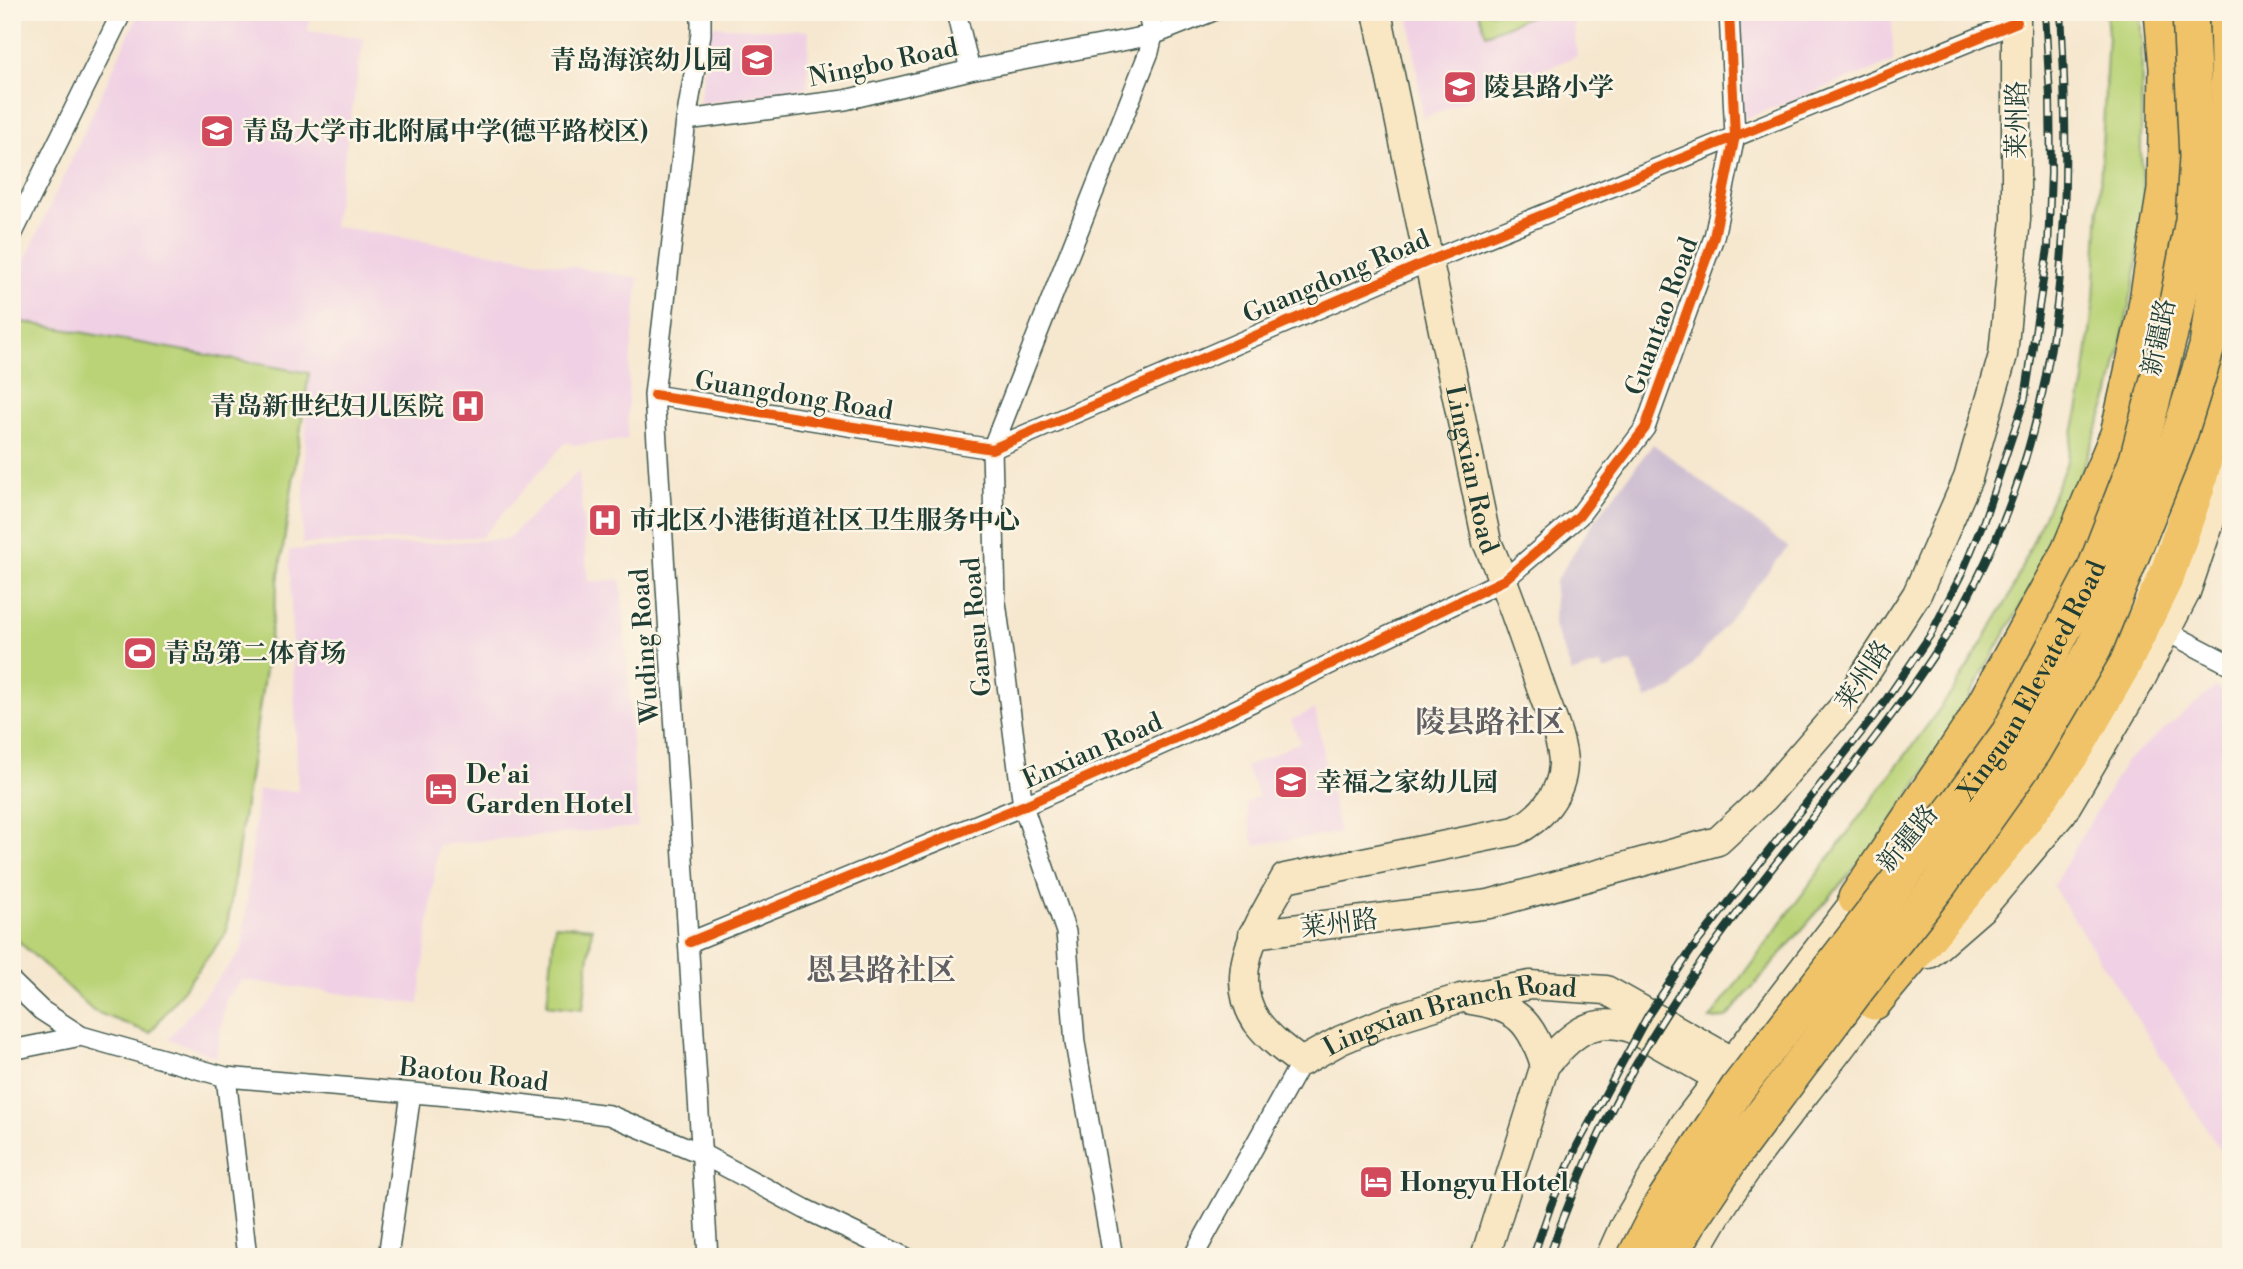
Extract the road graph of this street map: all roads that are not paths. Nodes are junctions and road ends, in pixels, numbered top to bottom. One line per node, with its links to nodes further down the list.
1 (122, 12): 17 (street)
2 (701, 12): 15 (street, Wuding Road)
3 (956, 12): 14 (street)
4 (1147, 12): 13 (street)
5 (1211, 12): 13 (street, Ningbo Road)
6 (1377, 12): 18 (street, Lingxian Road)
7 (1729, 12): 16 (street, Guantao Road)
8 (2162, 12): 28 (highway)
9 (2181, 12): 28 (street, 新疆路)
10 (2190, 12): 51 (highway, Xinguan Elevated Road, bridge)
11 (2227, 12): 52 (highway, Xinguan Elevated Road, bridge)
12 (2016, 17): 16 (street, Guangdong Road); 29 (street, 莱州路)
13 (1153, 34): 14 (street, Ningbo Road); 22 (street, Gansu Road)
14 (970, 70): 15 (street, Ningbo Road)
15 (686, 120): 21 (street, Wuding Road)
16 (1735, 136): 18 (street, Guangdong Road); 24 (street, Guantao Road)
17 (12, 235)
18 (1429, 261): 22 (street, Guangdong Road); 24 (street, Lingxian Road)
19 (2231, 281): 33 (street)
20 (2231, 357): 33 (highway)
21 (654, 395): 22 (street, Guangdong Road); 30 (street, Wuding Road)
22 (992, 449): 27 (street, Gansu Road)
23 (2231, 459): 25 (street)
24 (1504, 580): 27 (street, Enxian Road); 29 (street, Lingxian Road)
25 (2165, 631): 26 (street); 33 (street)
26 (2231, 665)
27 (1023, 806): 30 (street, Enxian Road); 47 (street, Gansu Road)
28 (1856, 898): 38 (street, 新疆路)
29 (1253, 934): 36 (street, Lingxian Road)
30 (690, 942): 42 (street, Wuding Road)
31 (12, 982): 34 (street)
32 (1461, 998): 36 (street, Lingxian Branch Road); 37 (street); 38 (street, Lingxian Branch Road)
33 (1874, 1002): 41 (street)
34 (81, 1036): 35 (street, Baotou Road); 39 (street, Baotou Road)
35 (12, 1050)
36 (1301, 1062): 48 (street, Lingxian Branch Road)
37 (1545, 1065): 38 (street); 49 (street)
38 (1725, 1070): 41 (street, Lingxian Branch Road); 50 (street, 新疆路)
39 (226, 1077): 40 (street, Baotou Road); 43 (street)
40 (411, 1093): 42 (street, Baotou Road); 44 (street)
41 (1789, 1113): 53 (street)
42 (700, 1153): 45 (street, Wuding Road); 46 (street, Baotou Road)
43 (247, 1257)
44 (388, 1257)
45 (708, 1257)
46 (905, 1257)
47 (1112, 1257)
48 (1193, 1257)
49 (1485, 1257)
50 (1610, 1257)
51 (1636, 1257)
52 (1670, 1257)
53 (1693, 1257)

